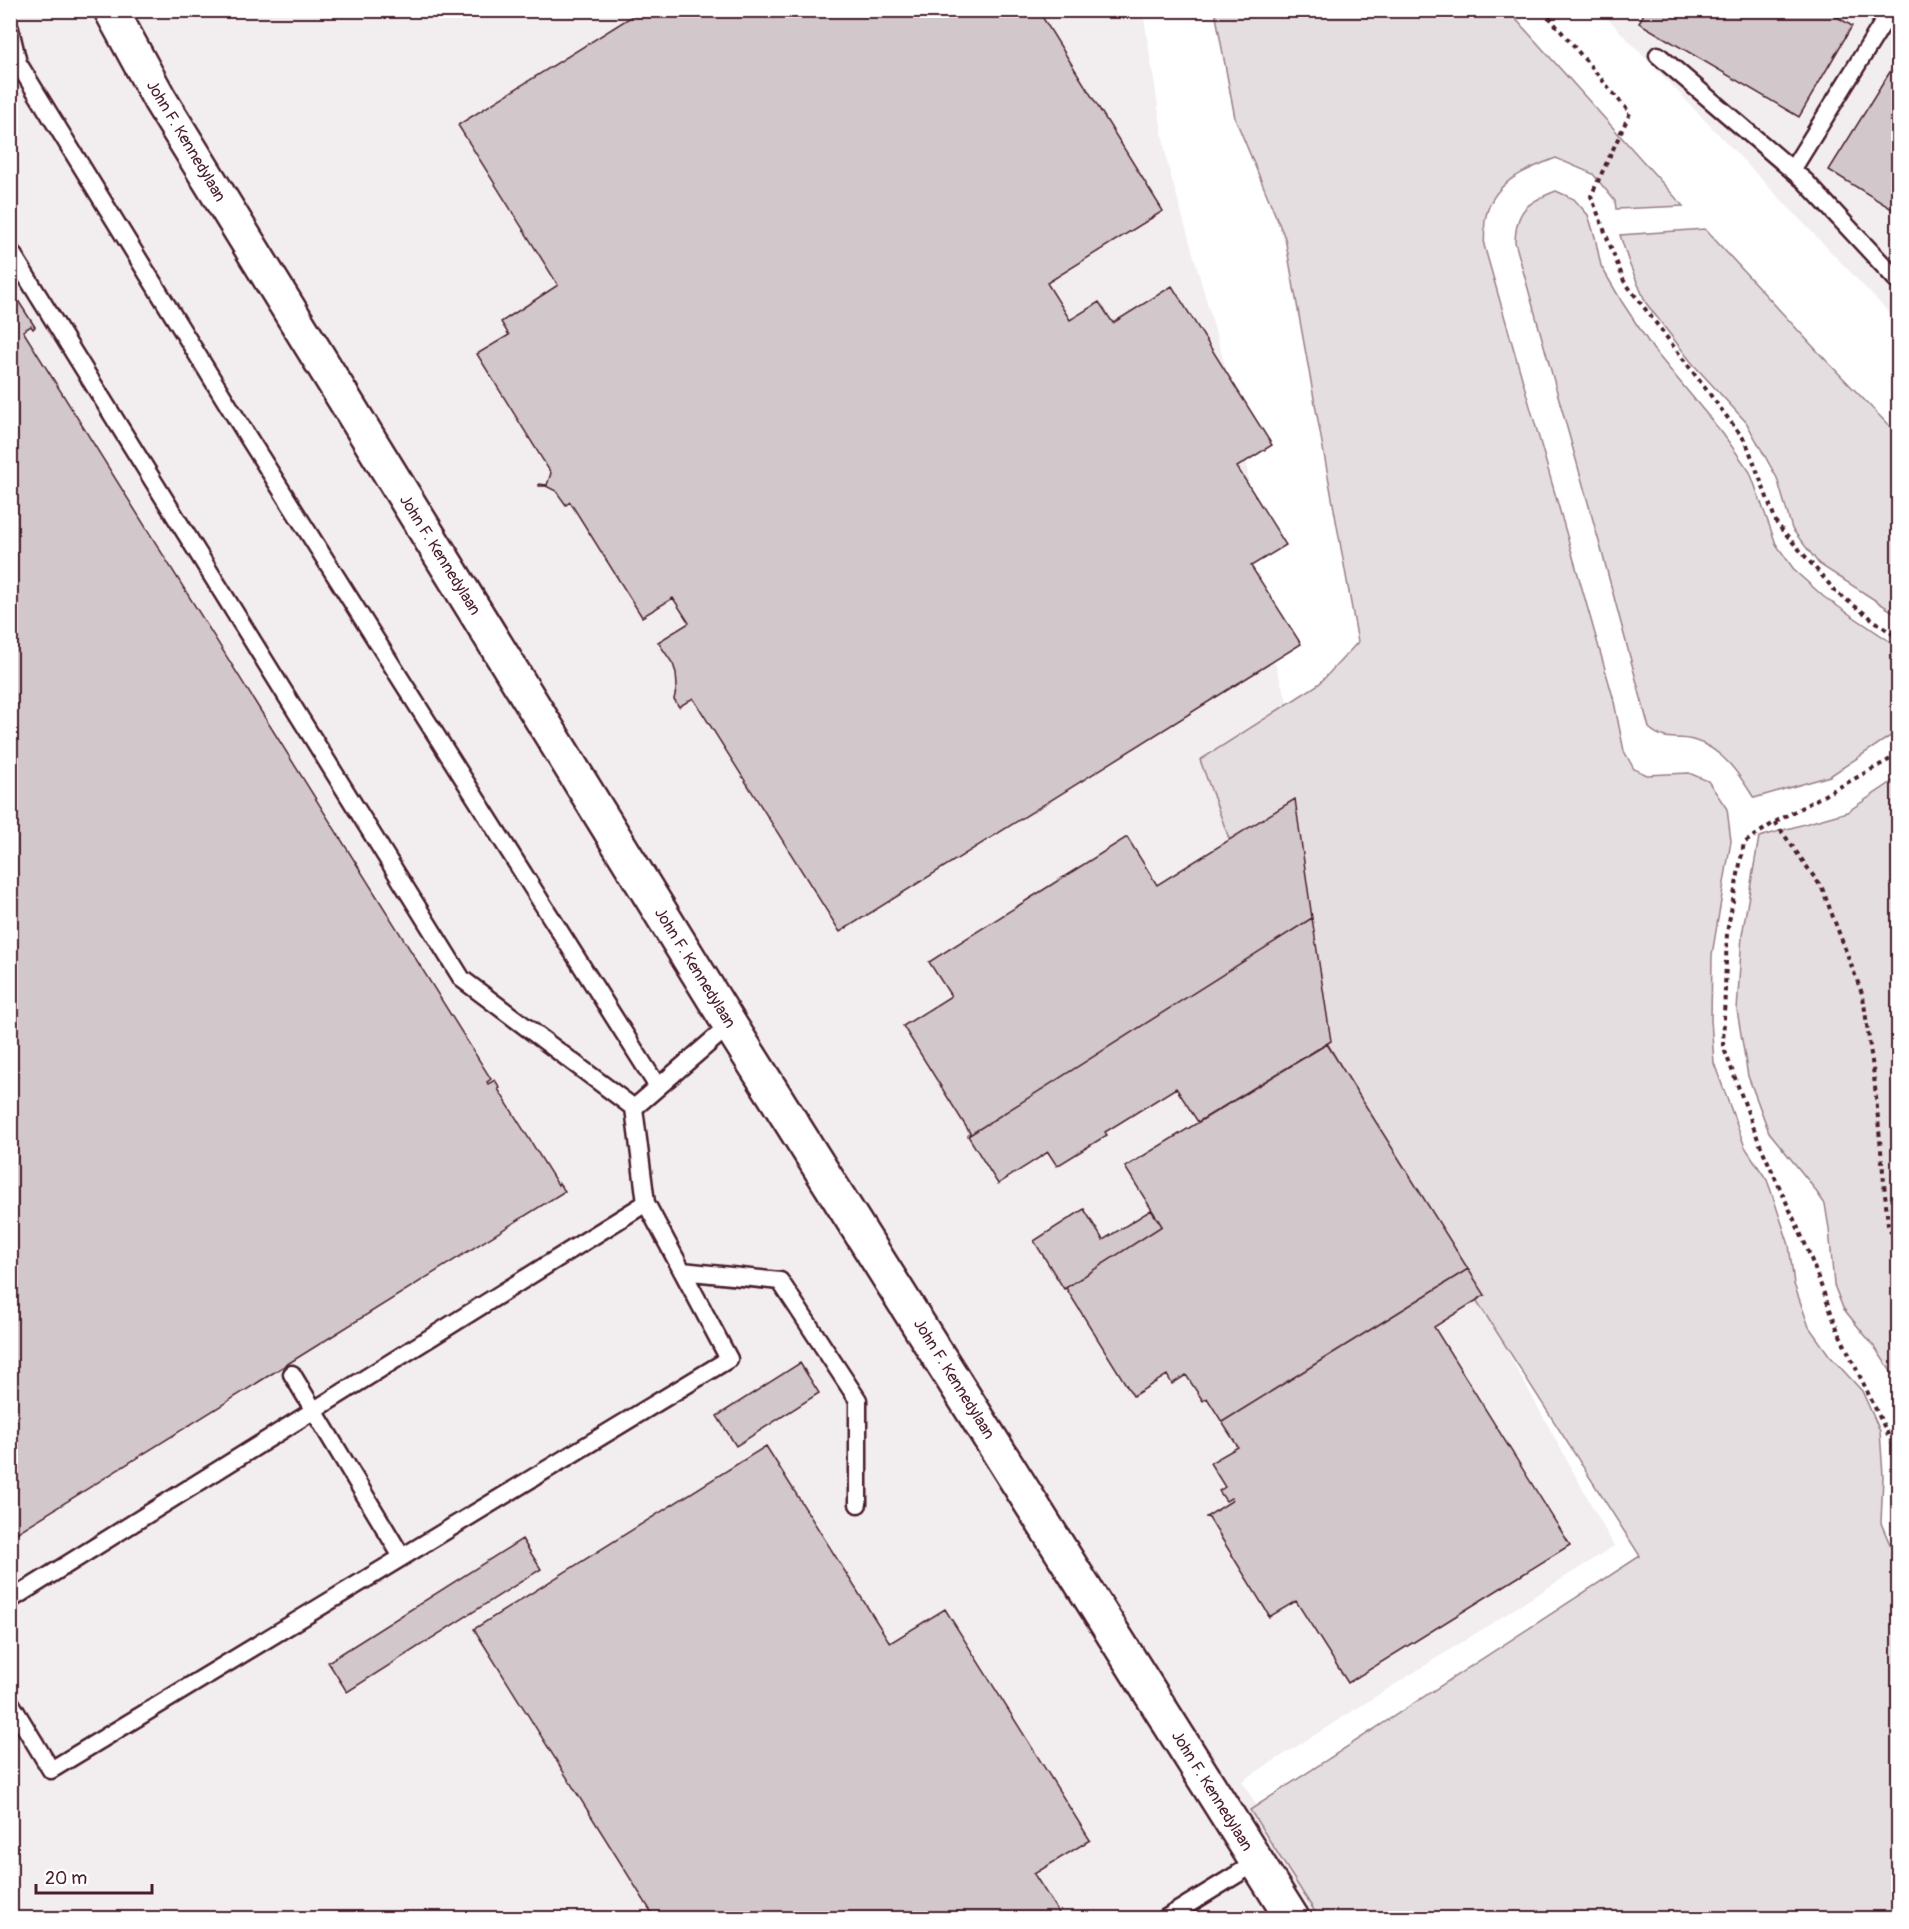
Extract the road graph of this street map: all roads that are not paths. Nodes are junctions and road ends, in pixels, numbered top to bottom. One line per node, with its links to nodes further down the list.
1 (1891, 10): 5 (lane)
2 (116, 12): 8 (street, John F. Kennedylaan)
3 (10, 28): 9 (lane)
4 (1658, 55): 5 (lane)
5 (1792, 170): 7 (lane)
6 (10, 250): 10 (lane)
7 (1899, 281)
8 (730, 1025): 9 (lane); 19 (street, John F. Kennedylaan)
9 (658, 1087): 10 (lane)
10 (634, 1108): 11 (lane)
11 (646, 1203): 12 (lane); 14 (lane)
12 (682, 1271): 15 (lane); 16 (lane)
13 (292, 1374): 14 (lane)
14 (313, 1411): 16 (lane); 17 (lane)
15 (858, 1504)
16 (402, 1557): 18 (lane)
17 (10, 1600)
18 (10, 1702)
19 (1257, 1862): 20 (lane); 21 (street, John F. Kennedylaan)
20 (1166, 1918)
21 (1292, 1918)

